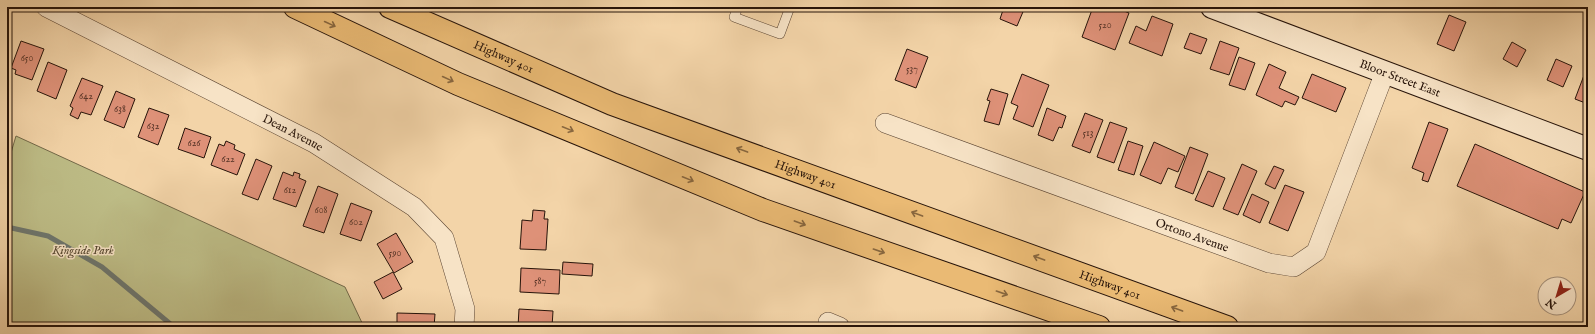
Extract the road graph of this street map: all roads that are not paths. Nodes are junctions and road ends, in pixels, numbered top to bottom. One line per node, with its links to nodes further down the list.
1 (46, 7): 12 (street, Dean Avenue)
2 (295, 7): 13 (highway, one-way to 13)
3 (390, 7): 9 (highway, Highway 401)
4 (427, 7): 9 (highway)
5 (738, 7): 6 (lane)
6 (790, 7)
7 (1212, 7): 8 (main road, Bloor Street East)
8 (1385, 72): 10 (street, Ortono Avenue); 11 (main road, Bloor Street East)
9 (612, 104): 14 (highway, Highway 401, one-way to 9)
10 (885, 123)
11 (1588, 150)
12 (464, 327)
13 (1099, 327)
14 (1227, 327)

